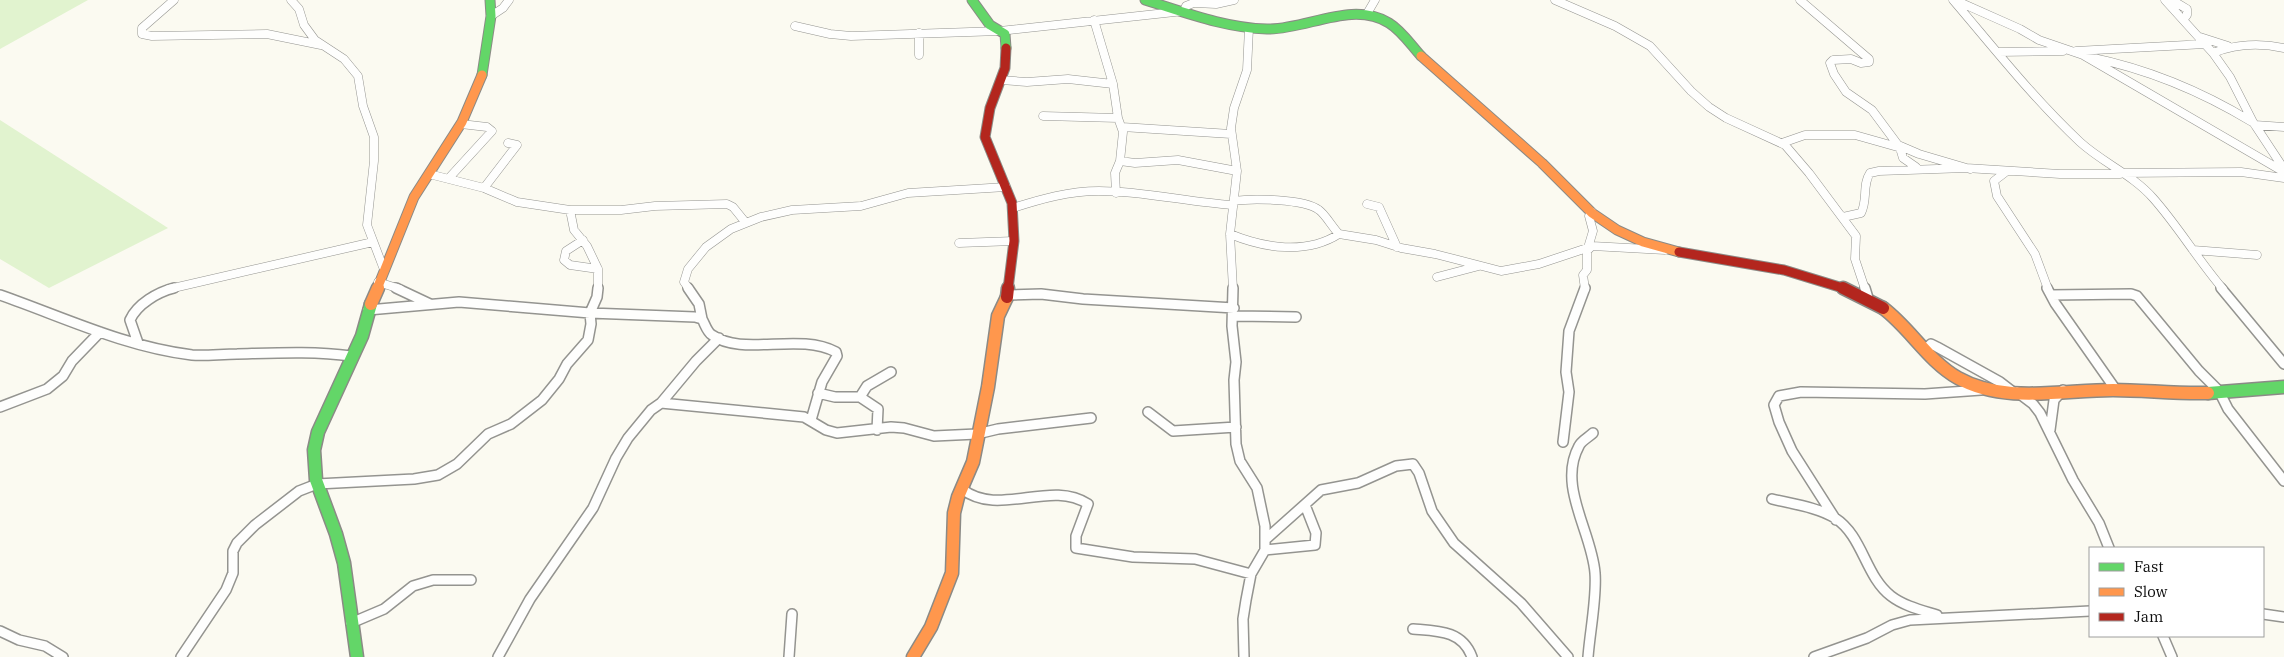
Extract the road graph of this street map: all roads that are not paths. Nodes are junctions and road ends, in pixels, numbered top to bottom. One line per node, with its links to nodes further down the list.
1 (174, 0): 26 (street)
2 (291, 0): 26 (street)
3 (490, 0): 17 (street)
4 (509, 0): 17 (street)
5 (972, 0): 22 (street)
6 (1145, 0): 15 (street)
7 (1201, 0): 15 (street)
8 (1234, 0): 15 (street)
9 (1376, 0): 16 (street)
10 (1555, 0): 47 (street)
11 (1800, 0): 49 (street)
12 (1954, 0): 30 (street); 31 (street)
13 (2165, 0): 19 (street)
14 (2172, 0): 19 (street)
15 (1188, 7): 18 (street); 21 (street)
16 (1368, 12): 21 (street); 67 (street)
17 (491, 16): 42 (street)
18 (1094, 20): 22 (street); 39 (street)
19 (2183, 20): 24 (street)
20 (795, 26): 23 (street)
21 (1249, 28): 46 (street)
22 (1000, 31): 23 (street); 38 (street)
23 (920, 33): 34 (street)
24 (2198, 36): 25 (street); 27 (street)
25 (2205, 44): 29 (street); 33 (street)
26 (324, 45): 74 (street)
27 (2236, 48): 28 (street); 33 (street)
28 (2284, 48)
29 (2097, 50): 30 (street); 36 (street)
30 (2067, 51): 32 (street); 35 (street)
31 (1998, 52): 32 (street); 57 (street)
32 (2055, 52): 37 (street)
33 (2213, 52): 43 (street)
34 (919, 55)
35 (2083, 56): 36 (street); 37 (street)
36 (2130, 65): 43 (street)
37 (2103, 67): 54 (street)
38 (1001, 80): 39 (street); 60 (street)
39 (1113, 84): 41 (street)
40 (1043, 116): 41 (street)
41 (1118, 118): 44 (street)
42 (461, 124): 56 (street); 58 (street)
43 (2254, 124): 45 (street); 54 (street)
44 (1122, 127): 46 (street); 50 (street)
45 (2284, 127)
46 (1231, 134): 55 (street)
47 (1782, 142): 49 (street); 68 (street)
48 (508, 143): 61 (street)
49 (1902, 148): 51 (street); 52 (street)
50 (1120, 161): 55 (street); 62 (street)
51 (1921, 169): 52 (street); 68 (street)
52 (1970, 169): 53 (street)
53 (2007, 171): 57 (street); 87 (street)
54 (2284, 171)
55 (1237, 172): 63 (street)
56 (429, 174): 58 (street); 82 (street)
57 (2124, 175): 59 (street); 79 (street)
58 (449, 178): 61 (street)
59 (2284, 178)
60 (1006, 187): 65 (street); 69 (street)
61 (484, 188): 66 (street)
62 (1116, 193): 63 (street); 65 (street)
63 (1233, 203): 70 (street); 71 (street)
64 (1367, 204): 76 (street)
65 (1013, 208): 73 (street)
66 (570, 210): 69 (street); 72 (street)
67 (1592, 212): 77 (street); 78 (street)
68 (1842, 217): 89 (street)
69 (746, 223): 95 (street)
70 (1230, 234): 71 (street); 92 (street)
71 (1339, 234): 76 (street)
72 (583, 240): 83 (street); 83 (street)
73 (1014, 241): 75 (street); 86 (street)
74 (373, 242): 82 (street); 98 (street)
75 (959, 242)
76 (1397, 247): 81 (street)
77 (1587, 249): 78 (street); 81 (street); 121 (street)
78 (1666, 250): 89 (street)
79 (2193, 250): 80 (street); 101 (street)
80 (2257, 255)
81 (1479, 266): 84 (street)
82 (383, 267): 85 (street)
83 (598, 269): 93 (street)
84 (1437, 277)
85 (378, 282): 90 (street); 91 (street)
86 (1008, 295): 92 (street); 120 (street)
87 (2050, 295): 106 (street); 107 (street)
88 (0, 296): 96 (street)
89 (1868, 298): 99 (street)
90 (430, 304): 91 (street); 93 (street)
91 (368, 310): 100 (street)
92 (1233, 312): 94 (street); 116 (street)
93 (590, 313): 95 (street); 123 (street)
94 (1296, 317)
95 (702, 318): 97 (street)
96 (100, 332): 98 (street); 112 (street)
97 (718, 338): 109 (street); 111 (street)
98 (138, 343): 100 (street)
99 (1926, 349): 104 (street); 108 (street)
100 (351, 356): 123 (street)
101 (2284, 364)
102 (891, 372): 110 (street)
103 (2284, 387): 107 (street)
104 (1989, 389): 108 (street); 127 (street)
105 (2063, 390): 106 (street); 108 (street); 118 (street)
106 (2116, 390): 107 (street)
107 (2219, 391): 122 (street)
108 (2015, 392): 118 (street)
109 (818, 394): 110 (street); 115 (street)
110 (860, 397): 117 (street)
111 (662, 403): 115 (street); 144 (street)
112 (0, 407)
113 (1148, 412): 116 (street)
114 (1091, 418): 120 (street)
115 (811, 420): 117 (street)
116 (1236, 427): 128 (street)
117 (877, 430): 120 (street)
118 (2050, 430): 129 (street)
119 (1593, 433): 150 (street)
120 (977, 434): 124 (street)
121 (1563, 442)
122 (2284, 481)
123 (316, 484): 137 (street); 142 (street)
124 (962, 489): 130 (street); 146 (street)
125 (1772, 500): 127 (street)
126 (1305, 505): 128 (street); 128 (street); 149 (street)
127 (1836, 520): 135 (street)
128 (1265, 545): 130 (street)
129 (2109, 547)
130 (1251, 574): 147 (street)
131 (471, 580): 137 (street)
132 (2089, 611): 135 (street)
133 (792, 614): 145 (street)
134 (2264, 614): 136 (street)
135 (1942, 617): 151 (street)
136 (2284, 617)
137 (351, 623): 143 (street)
138 (1413, 630): 148 (street)
139 (0, 631): 141 (street)
140 (2162, 637): 152 (street)
141 (63, 657)
142 (182, 657)
143 (357, 657)
144 (498, 657)
145 (789, 657)
146 (913, 657)
147 (1244, 657)
148 (1472, 657)
149 (1568, 657)
150 (1588, 657)
151 (1814, 657)
152 (2172, 657)

